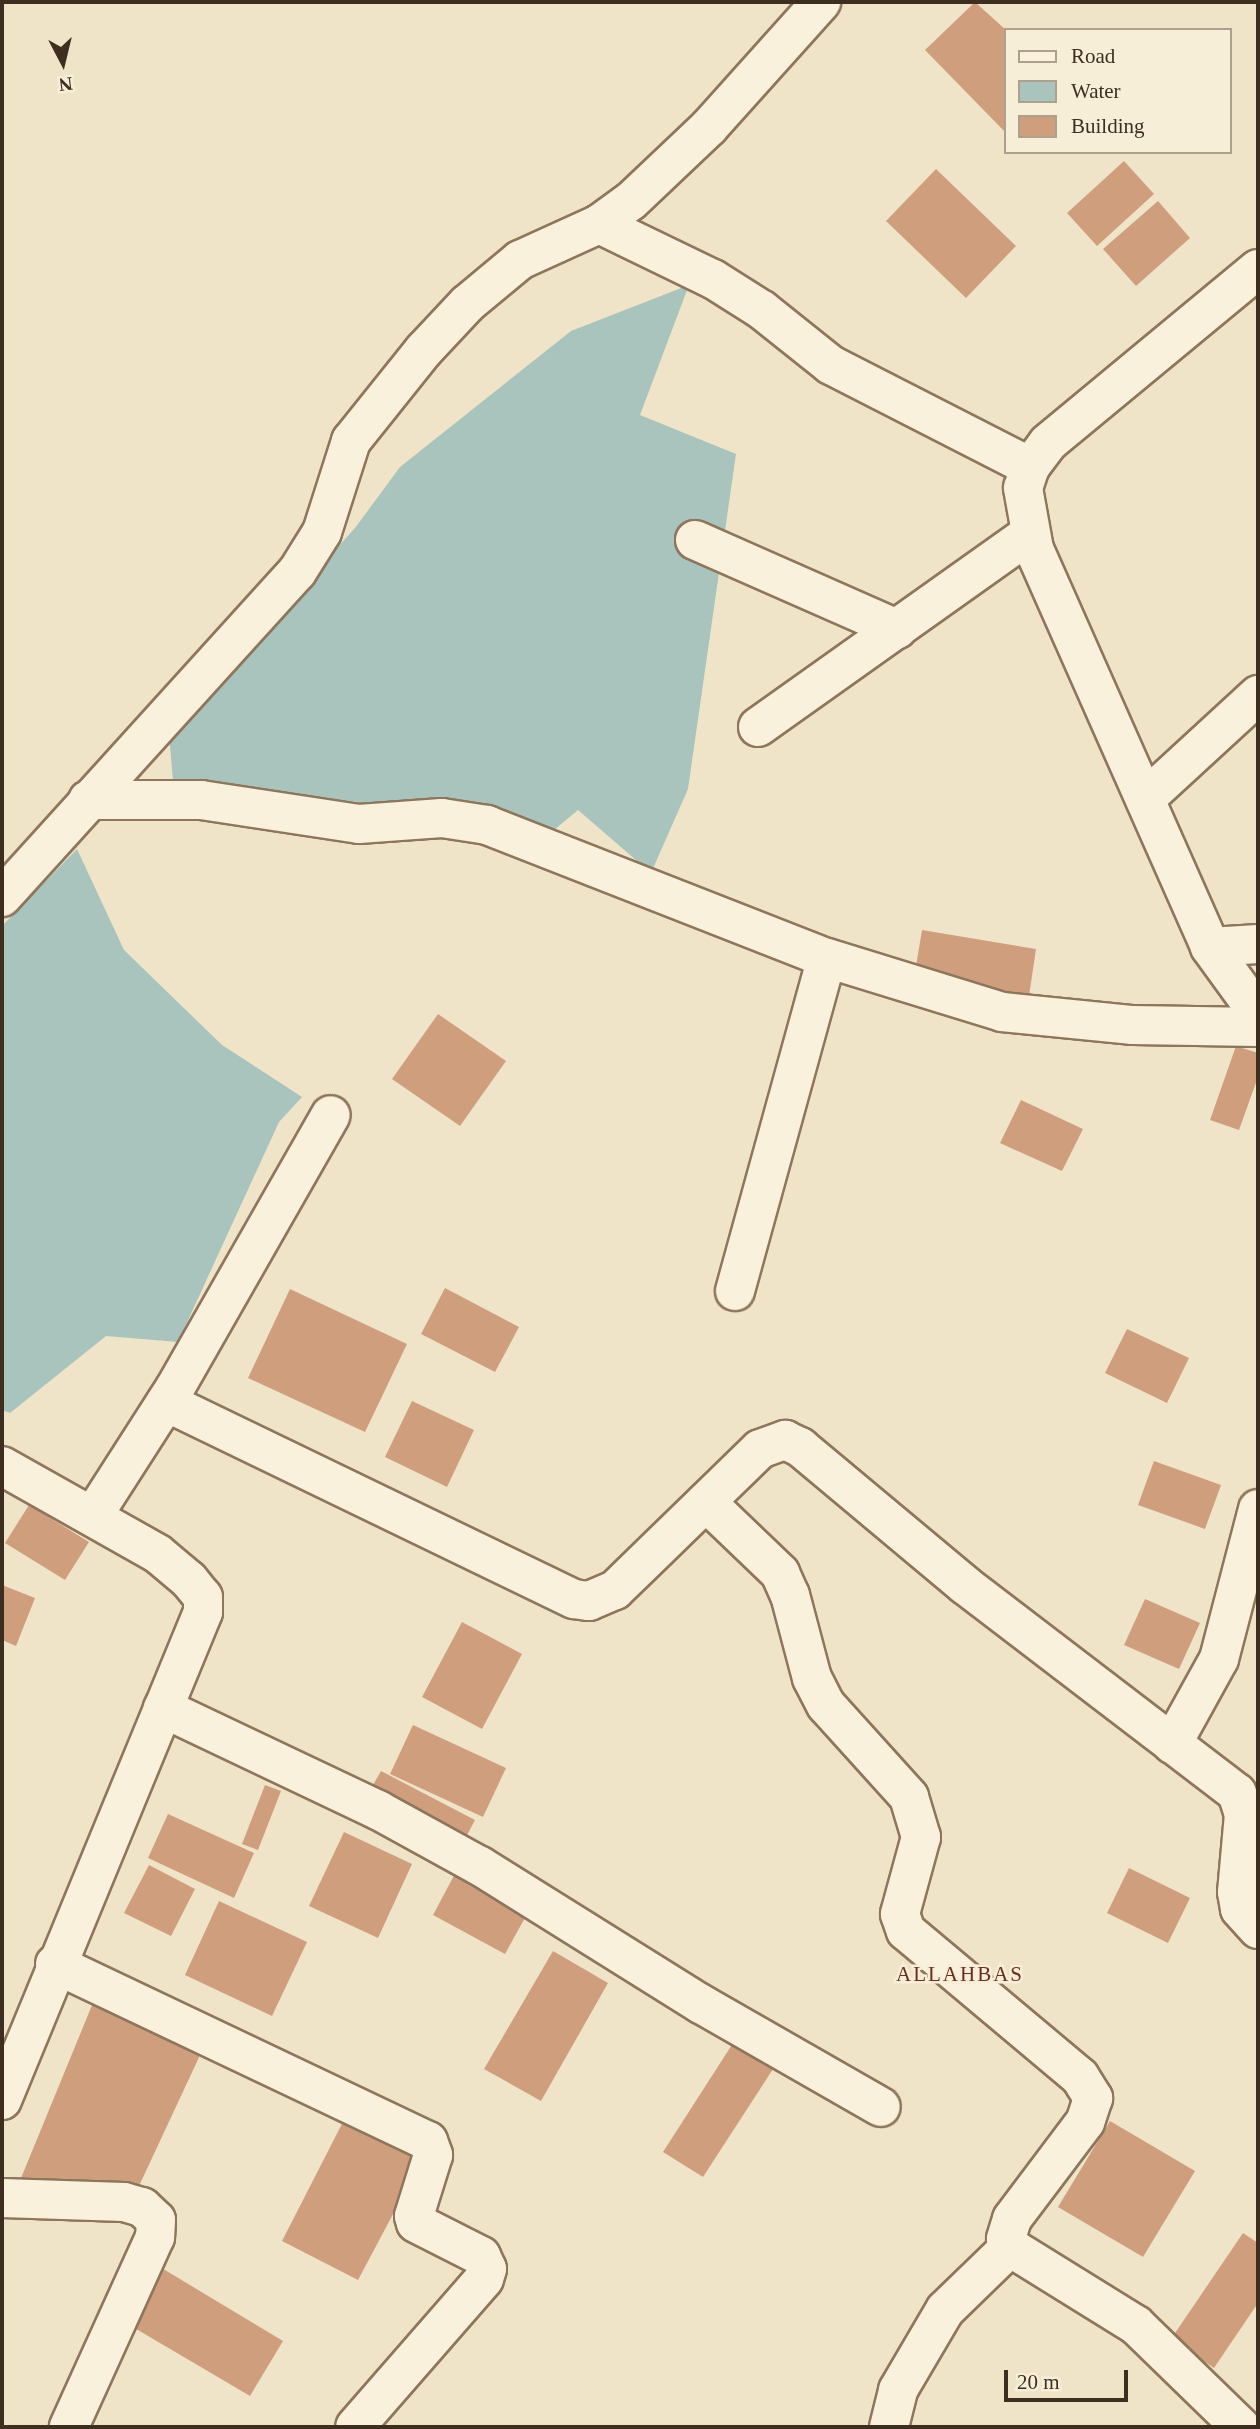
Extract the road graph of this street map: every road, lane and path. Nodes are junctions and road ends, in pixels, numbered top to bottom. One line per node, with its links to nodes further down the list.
1 (821, 2): 2 (street)
2 (599, 224): 4 (street); 11 (street)
3 (1258, 269): 4 (street)
4 (1030, 467): 5 (street)
5 (1030, 534): 7 (street); 10 (street)
6 (695, 540): 7 (street)
7 (897, 629): 9 (street)
8 (1258, 695): 10 (street)
9 (758, 727)
10 (1144, 799): 14 (street)
11 (88, 800): 12 (street); 15 (street)
12 (2, 897)
13 (1258, 944): 14 (street)
14 (1210, 947): 16 (street)
15 (827, 958): 17 (street); 19 (street)
16 (1258, 1013)
17 (1258, 1027)
18 (331, 1115): 20 (street)
19 (735, 1290)
20 (166, 1402): 22 (street); 24 (street)
21 (2, 1466): 24 (street)
22 (706, 1502): 27 (street); 33 (street)
23 (1258, 1509): 25 (street)
24 (94, 1514): 26 (street)
25 (1248, 1601): 27 (street)
26 (163, 1708): 29 (street); 31 (street)
27 (1172, 1744): 28 (street)
28 (1258, 1929)
29 (55, 1964): 30 (street); 35 (street)
30 (2, 2100)
31 (880, 2106)
32 (2, 2197): 34 (street)
33 (1010, 2247): 36 (street); 37 (street)
34 (69, 2427)
35 (355, 2427)
36 (889, 2427)
37 (1241, 2427)

